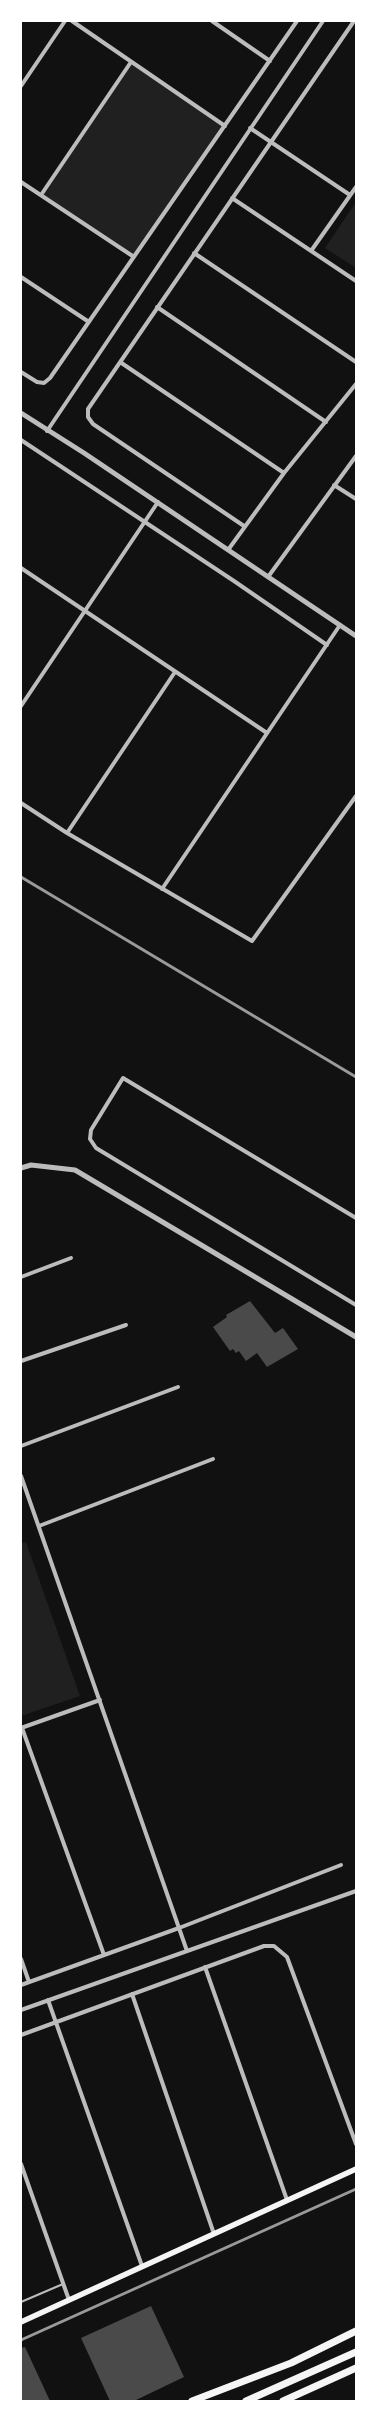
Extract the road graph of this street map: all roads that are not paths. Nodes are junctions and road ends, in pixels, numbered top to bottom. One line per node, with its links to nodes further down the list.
1 (65, 21): 9 (street)
2 (72, 21): 8 (street)
3 (212, 21): 7 (street)
4 (297, 21): 7 (street)
5 (323, 21): 11 (street)
6 (354, 21): 12 (street)
7 (270, 60): 10 (street)
8 (131, 62): 10 (street); 15 (street)
9 (21, 86)
10 (225, 126): 20 (street)
11 (250, 128): 12 (street); 31 (street)
12 (271, 142): 16 (street); 17 (street)
13 (21, 182): 15 (street)
14 (356, 187): 16 (street)
15 (40, 195): 20 (street)
16 (350, 195): 18 (street)
17 (232, 198): 18 (street); 19 (street)
18 (312, 251): 22 (street)
19 (194, 253): 23 (street); 26 (street)
20 (134, 257): 24 (street)
21 (21, 277): 24 (street)
22 (356, 281)
23 (157, 307): 25 (street); 30 (street)
24 (89, 322): 27 (street)
25 (120, 362): 34 (street); 39 (street)
26 (356, 362)
27 (21, 372)
28 (356, 384): 30 (street)
29 (21, 413): 31 (street)
30 (326, 422): 34 (street)
31 (47, 431): 37 (street)
32 (21, 440): 38 (street)
33 (356, 456): 35 (street)
34 (284, 473): 39 (street)
35 (334, 485): 36 (street); 42 (street)
36 (356, 499)
37 (158, 502): 38 (street); 40 (street)
38 (144, 522): 43 (street); 46 (street)
39 (244, 526): 40 (street)
40 (228, 550): 42 (street)
41 (21, 568): 43 (street)
42 (268, 576): 44 (street)
43 (85, 611): 47 (street); 48 (street)
44 (340, 625): 45 (street); 46 (street)
45 (356, 636)
46 (326, 645): 49 (street)
47 (175, 672): 49 (street); 52 (street)
48 (22, 703)
49 (267, 733): 53 (street)
50 (356, 796): 53 (street)
51 (21, 804): 52 (street)
52 (67, 833): 53 (street)
53 (162, 889)
54 (21, 1168): 60 (street)
55 (356, 1218): 58 (street)
56 (71, 1258): 57 (street)
57 (21, 1277)
58 (356, 1305)
59 (126, 1324): 61 (street)
60 (356, 1336)
61 (21, 1361)
62 (178, 1388): 63 (street)
63 (21, 1446)
64 (213, 1460): 66 (street)
65 (21, 1476): 66 (street)
66 (39, 1526): 67 (street)
67 (100, 1700): 68 (street); 71 (street)
68 (22, 1728): 73 (street)
69 (341, 1865): 71 (street)
70 (356, 1891): 72 (street)
71 (179, 1928): 72 (street); 73 (street)
72 (187, 1951): 79 (street)
73 (104, 1955): 76 (street)
74 (21, 1959): 76 (street)
75 (205, 1967): 78 (street); 83 (street); 86 (street)
76 (29, 1982): 77 (street)
77 (21, 1985)
78 (132, 1994): 81 (street); 87 (street)
79 (48, 2000): 80 (street); 81 (street)
80 (21, 2010)
81 (56, 2022): 82 (street); 88 (street)
82 (21, 2035)
83 (356, 2144)
84 (21, 2164): 89 (street)
85 (356, 2169): 86 (main road)
86 (287, 2200): 87 (main road)
87 (214, 2234): 88 (main road)
88 (142, 2266): 90 (main road)
89 (63, 2284): 90 (street); 91 (lane)
90 (69, 2300): 92 (main road)
91 (21, 2302)
92 (21, 2322)
93 (356, 2331): 96 (highway)
94 (356, 2352): 97 (highway)
95 (356, 2368): 98 (highway)
96 (192, 2401)
97 (246, 2401)
98 (283, 2401)

